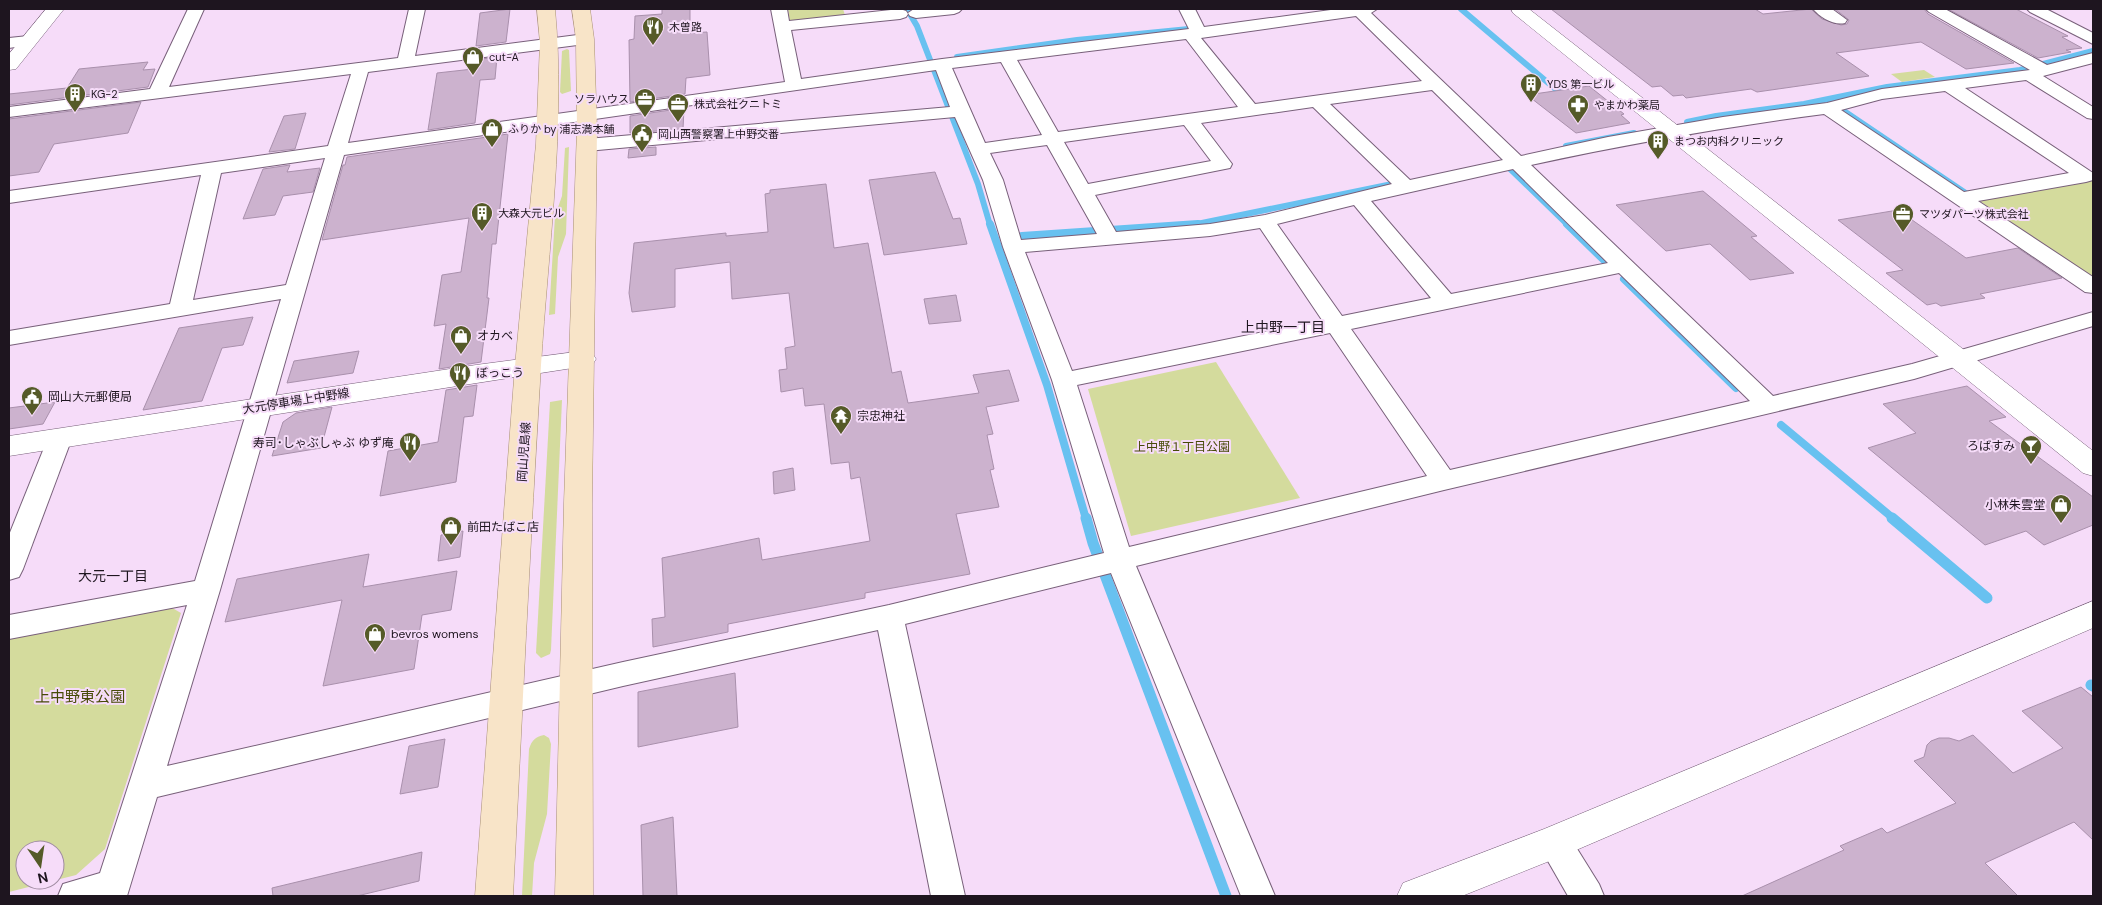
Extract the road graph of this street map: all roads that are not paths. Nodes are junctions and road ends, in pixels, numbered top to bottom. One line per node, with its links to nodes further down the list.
1 (55, 9): 21 (street)
2 (196, 9): 34 (street)
3 (416, 9): 26 (street)
4 (546, 9): 23 (main road, 岡山児島線)
5 (581, 9): 19 (main road)
6 (779, 9): 17 (street)
7 (954, 9): 14 (street)
8 (1187, 9): 18 (street)
9 (1364, 9): 18 (street); 31 (street)
10 (1519, 9): 44 (street)
11 (1821, 9): 16 (street)
12 (1934, 9): 30 (street)
13 (2035, 9): 20 (street)
14 (916, 13)
15 (900, 14): 17 (street)
16 (1839, 20)
17 (782, 26): 33 (street)
18 (1196, 31): 24 (street); 37 (street)
19 (585, 39): 23 (street); 40 (main road)
20 (2093, 39)
21 (28, 40): 22 (street); 27 (street)
22 (9, 43)
23 (548, 43): 26 (street); 43 (main road, 岡山児島線)
24 (1006, 56): 28 (street); 45 (street)
25 (2093, 58): 30 (street)
26 (405, 62): 29 (street)
27 (9, 65)
28 (935, 65): 33 (street); 39 (street)
29 (361, 67): 34 (street); 48 (street)
30 (2037, 70): 32 (street); 41 (street)
31 (1436, 84): 35 (street); 49 (street)
32 (1948, 85): 36 (street); 54 (street)
33 (794, 86): 40 (street)
34 (157, 94): 38 (street)
35 (1316, 101): 37 (street); 51 (street)
36 (1827, 108): 44 (street); 54 (street)
37 (1250, 110): 42 (street)
38 (9, 112)
39 (952, 112): 46 (street); 47 (street)
40 (587, 114): 43 (street); 46 (main road)
41 (2093, 114)
42 (1189, 119): 45 (street); 52 (street)
43 (545, 121): 48 (street); 69 (main road, 岡山児島線)
44 (1675, 132): 49 (street); 68 (street)
45 (1053, 138): 47 (street); 52 (street)
46 (586, 145): 67 (main road)
47 (979, 148): 58 (street)
48 (336, 151): 50 (street); 61 (street)
49 (1512, 162): 51 (street); 59 (street)
50 (212, 169): 53 (street); 63 (street)
51 (1403, 184): 55 (street)
52 (1082, 191): 57 (street)
53 (9, 197)
54 (1967, 197): 60 (street)
55 (1358, 198): 56 (street); 62 (street)
56 (1264, 221): 57 (street); 65 (street)
57 (1107, 234): 58 (street)
58 (1013, 247): 70 (street)
59 (1624, 266): 62 (street); 71 (street)
60 (2093, 287)
61 (295, 290): 63 (street); 72 (street)
62 (1446, 302): 65 (street)
63 (180, 309): 66 (street)
64 (2093, 319): 68 (street)
65 (1337, 325): 70 (street); 76 (street)
66 (9, 338)
67 (583, 359): 69 (street, 大元停車場上中野線); 83 (main road)
68 (1961, 359): 71 (street); 75 (street)
69 (528, 366): 72 (street, 大元停車場上中野線); 84 (main road, 岡山児島線)
70 (1064, 380): 77 (street)
71 (1768, 405): 76 (street)
72 (260, 407): 73 (street, 大元停車場上中野線); 79 (street)
73 (60, 438): 74 (street, 大元停車場上中野線); 78 (street)
74 (9, 446)
75 (2093, 466)
76 (1444, 481): 77 (street)
77 (1107, 563): 81 (street); 92 (street)
78 (9, 569)
79 (206, 590): 82 (street); 85 (street)
80 (2093, 614): 86 (street)
81 (889, 616): 83 (street); 91 (street)
82 (9, 627)
83 (578, 685): 84 (street); 90 (main road)
84 (507, 702): 85 (street); 89 (main road, 岡山児島線)
85 (144, 786): 87 (street)
86 (1554, 842): 93 (street); 94 (street)
87 (111, 892): 88 (street)
88 (75, 896)
89 (494, 896)
90 (574, 896)
91 (948, 896)
92 (1258, 896)
93 (1416, 896)
94 (1587, 896)

